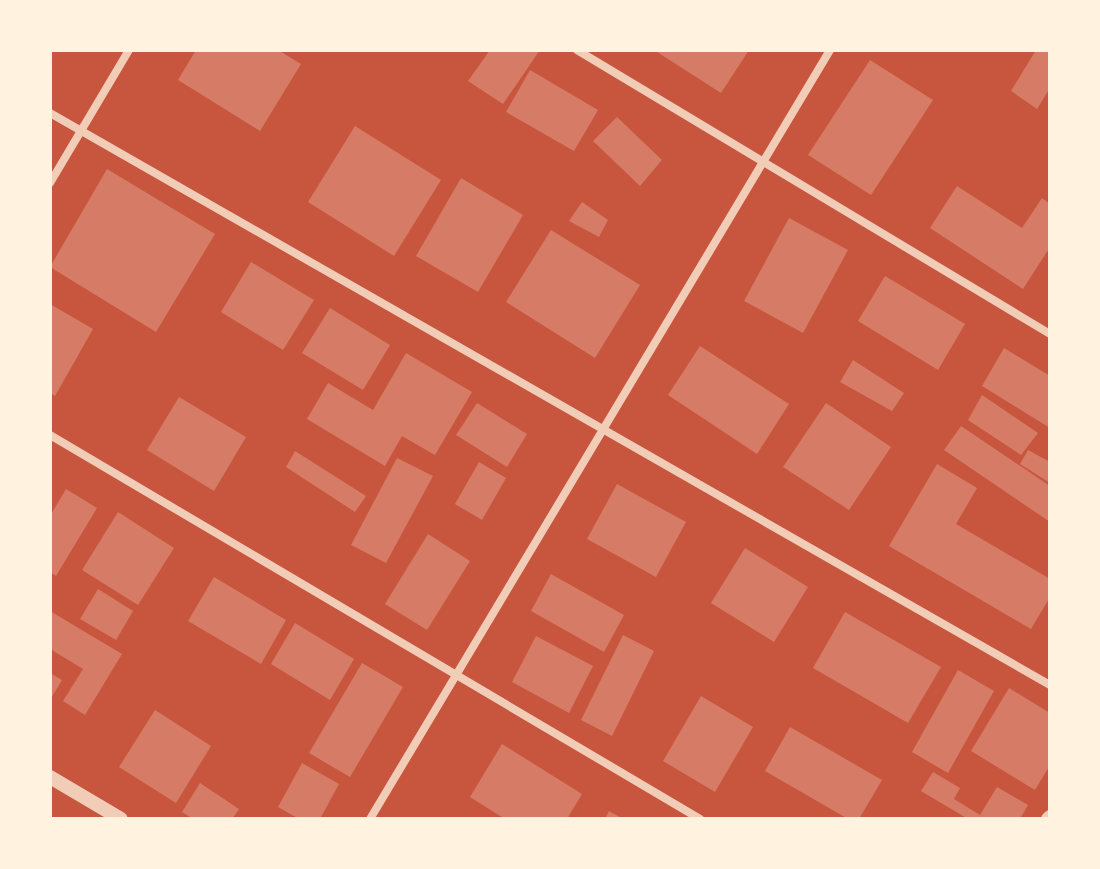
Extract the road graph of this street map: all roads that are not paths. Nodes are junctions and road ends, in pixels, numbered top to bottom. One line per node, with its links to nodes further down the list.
1 (129, 50): 5 (street)
2 (577, 50): 6 (street)
3 (830, 50): 6 (street)
4 (50, 113): 5 (street)
5 (82, 131): 7 (street); 9 (street)
6 (763, 162): 8 (street); 9 (street)
7 (50, 183)
8 (1050, 334)
9 (602, 431): 11 (street); 12 (street)
10 (50, 435): 11 (street)
11 (456, 675): 15 (street); 16 (street)
12 (1050, 685)
13 (50, 777): 14 (street)
14 (121, 819)
15 (370, 819)
16 (700, 819)

